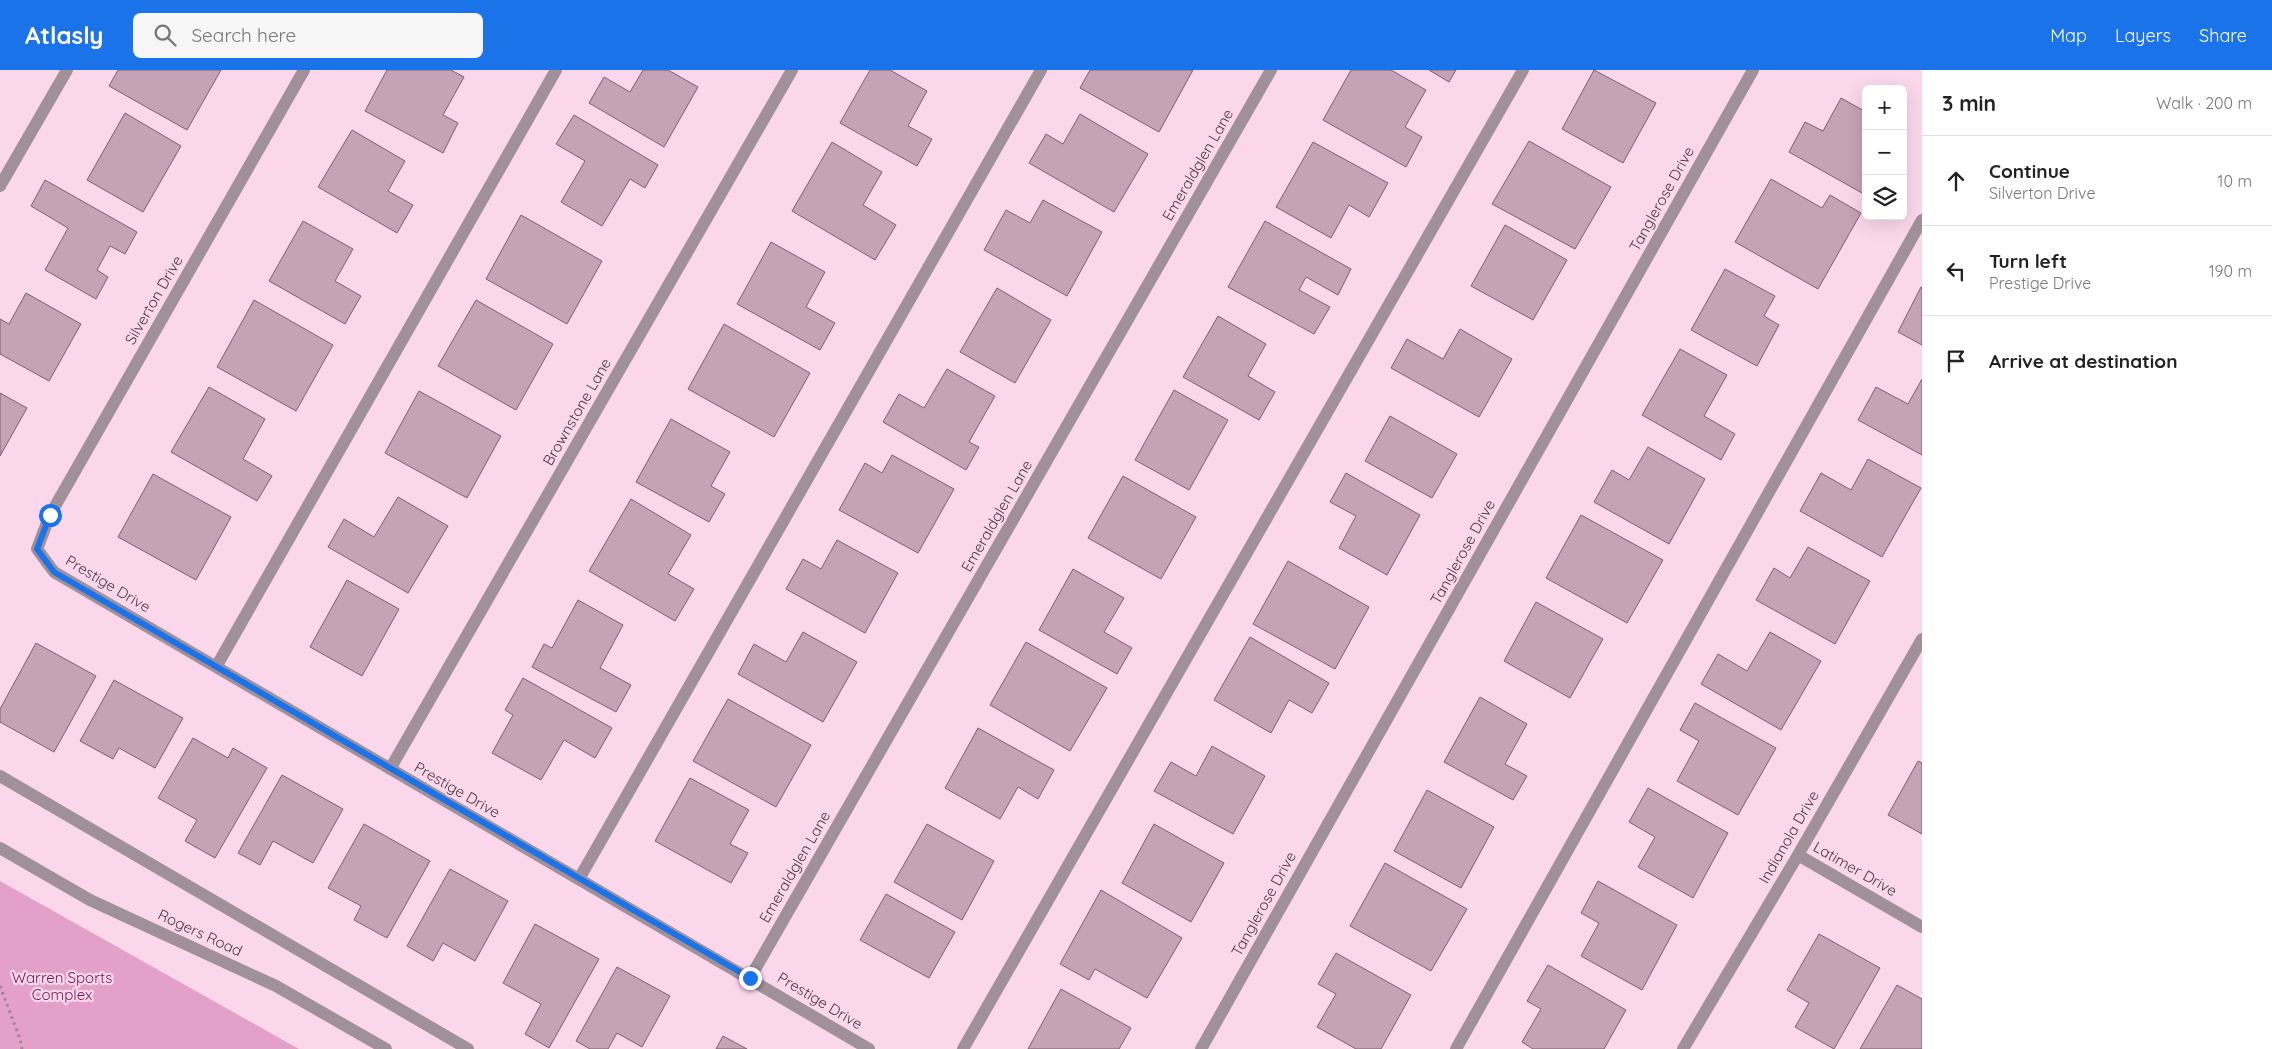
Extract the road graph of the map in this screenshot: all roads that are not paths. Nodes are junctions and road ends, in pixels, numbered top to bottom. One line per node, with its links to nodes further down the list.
1 (67, 70): 9 (street)
2 (556, 70): 14 (street)
3 (792, 70): 15 (street, Brownstone Lane)
4 (1041, 70): 19 (street)
5 (1271, 70): 21 (street, Emeraldglen Lane)
6 (1523, 70): 26 (street)
7 (1753, 70): 22 (street, Tanglerose Drive)
8 (299, 72): 11 (street, Silverton Drive)
9 (0, 186)
10 (1922, 220): 27 (street)
11 (37, 549): 14 (street, Prestige Drive)
12 (1922, 639): 13 (street, Indianola Drive)
13 (1918, 655): 18 (street, Indianola Drive)
14 (216, 668): 15 (street, Prestige Drive)
15 (390, 769): 19 (street, Prestige Drive)
16 (0, 776): 24 (street)
17 (0, 848): 23 (street, Rogers Road)
18 (1798, 855): 20 (street, Latimer Drive); 28 (street, Indianola Drive)
19 (579, 879): 21 (street, Prestige Drive)
20 (1922, 926)
21 (750, 978): 25 (street, Prestige Drive)
22 (1203, 1048)
23 (386, 1049)
24 (468, 1049)
25 (869, 1049)
26 (963, 1049)
27 (1456, 1049)
28 (1682, 1049)

